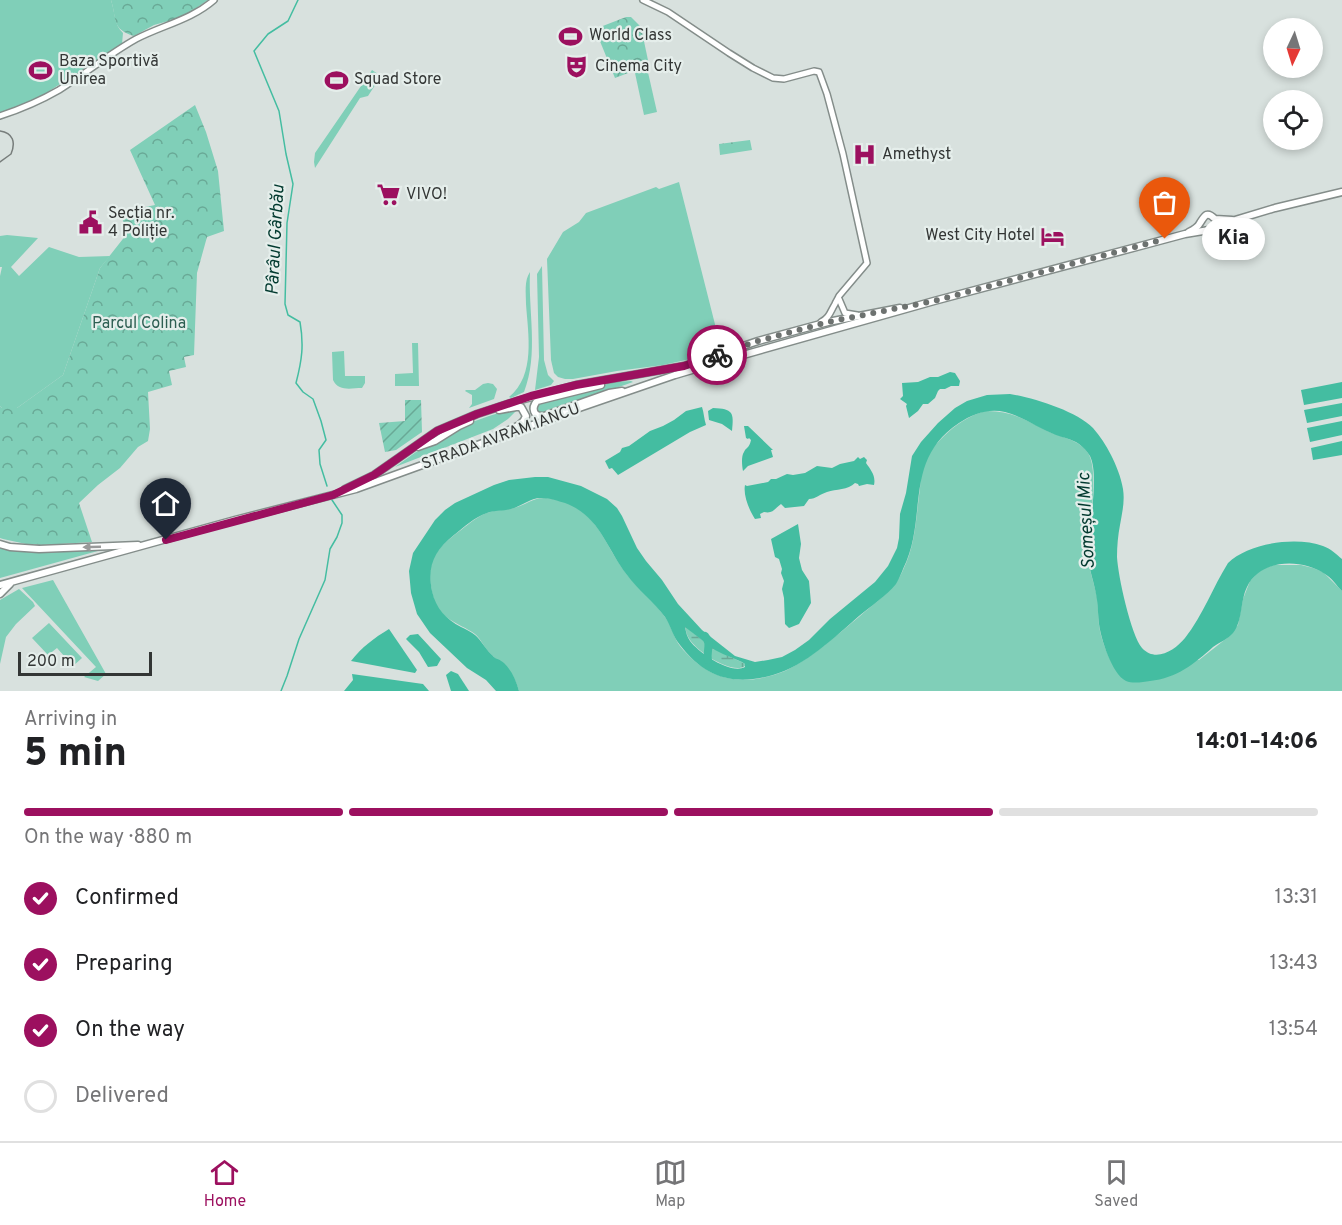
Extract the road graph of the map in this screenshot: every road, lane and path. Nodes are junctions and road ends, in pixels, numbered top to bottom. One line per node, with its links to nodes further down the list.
1 (214, 0): 3 (street)
2 (643, 0): 10 (street)
3 (0, 116)
4 (1342, 192): 6 (main road, STRADA AVRAM IANCU)
5 (1215, 219): 6 (main road, STRADA AVRAM IANCU); 7 (main road, STRADA AVRAM IANCU); 8 (main road)
6 (1235, 220): 8 (main road, STRADA AVRAM IANCU)
7 (1200, 222): 8 (main road); 9 (main road, STRADA AVRAM IANCU)
8 (1210, 229): 9 (main road, STRADA AVRAM IANCU)
9 (1185, 234): 11 (main road, STRADA AVRAM IANCU)
10 (839, 298): 12 (street); 13 (street)
11 (934, 301): 12 (main road, STRADA AVRAM IANCU); 15 (main road, STRADA AVRAM IANCU)
12 (864, 315): 13 (main road, STRADA AVRAM IANCU)
13 (814, 326): 14 (main road, STRADA AVRAM IANCU)
14 (618, 378): 15 (main road); 17 (main road, STRADA AVRAM IANCU)
15 (638, 388): 16 (main road, STRADA AVRAM IANCU)
16 (491, 441): 17 (main road); 18 (main road, STRADA AVRAM IANCU)
17 (412, 449): 18 (main road, STRADA AVRAM IANCU)
18 (330, 495): 20 (main road)
19 (0, 544): 20 (main road, one-way to 19)
20 (150, 544): 21 (main road)
21 (11, 583): 22 (main road); 23 (main road)
22 (0, 585)
23 (0, 594)

